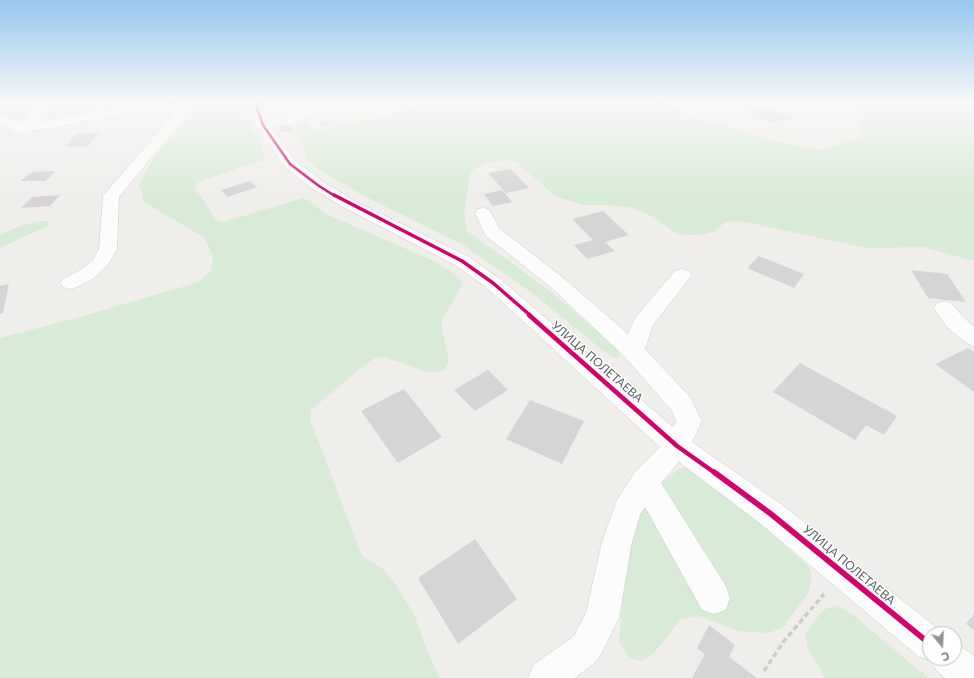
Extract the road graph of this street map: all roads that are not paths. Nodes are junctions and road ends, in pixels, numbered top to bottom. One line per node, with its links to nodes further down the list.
1 (163, 135): 5 (street)
2 (270, 135): 9 (street, УЛИЦА ПОЛЕТАЕВА)
3 (483, 213): 8 (street)
4 (682, 275): 8 (street)
5 (70, 283)
6 (944, 308): 7 (street)
7 (974, 338)
8 (633, 351): 9 (street)
9 (677, 446): 10 (street); 12 (street, УЛИЦА ПОЛЕТАЕВА)
10 (645, 481): 11 (street); 14 (street)
11 (714, 598)
12 (922, 637)
13 (958, 666): 15 (street)
14 (546, 678)
15 (974, 678)

